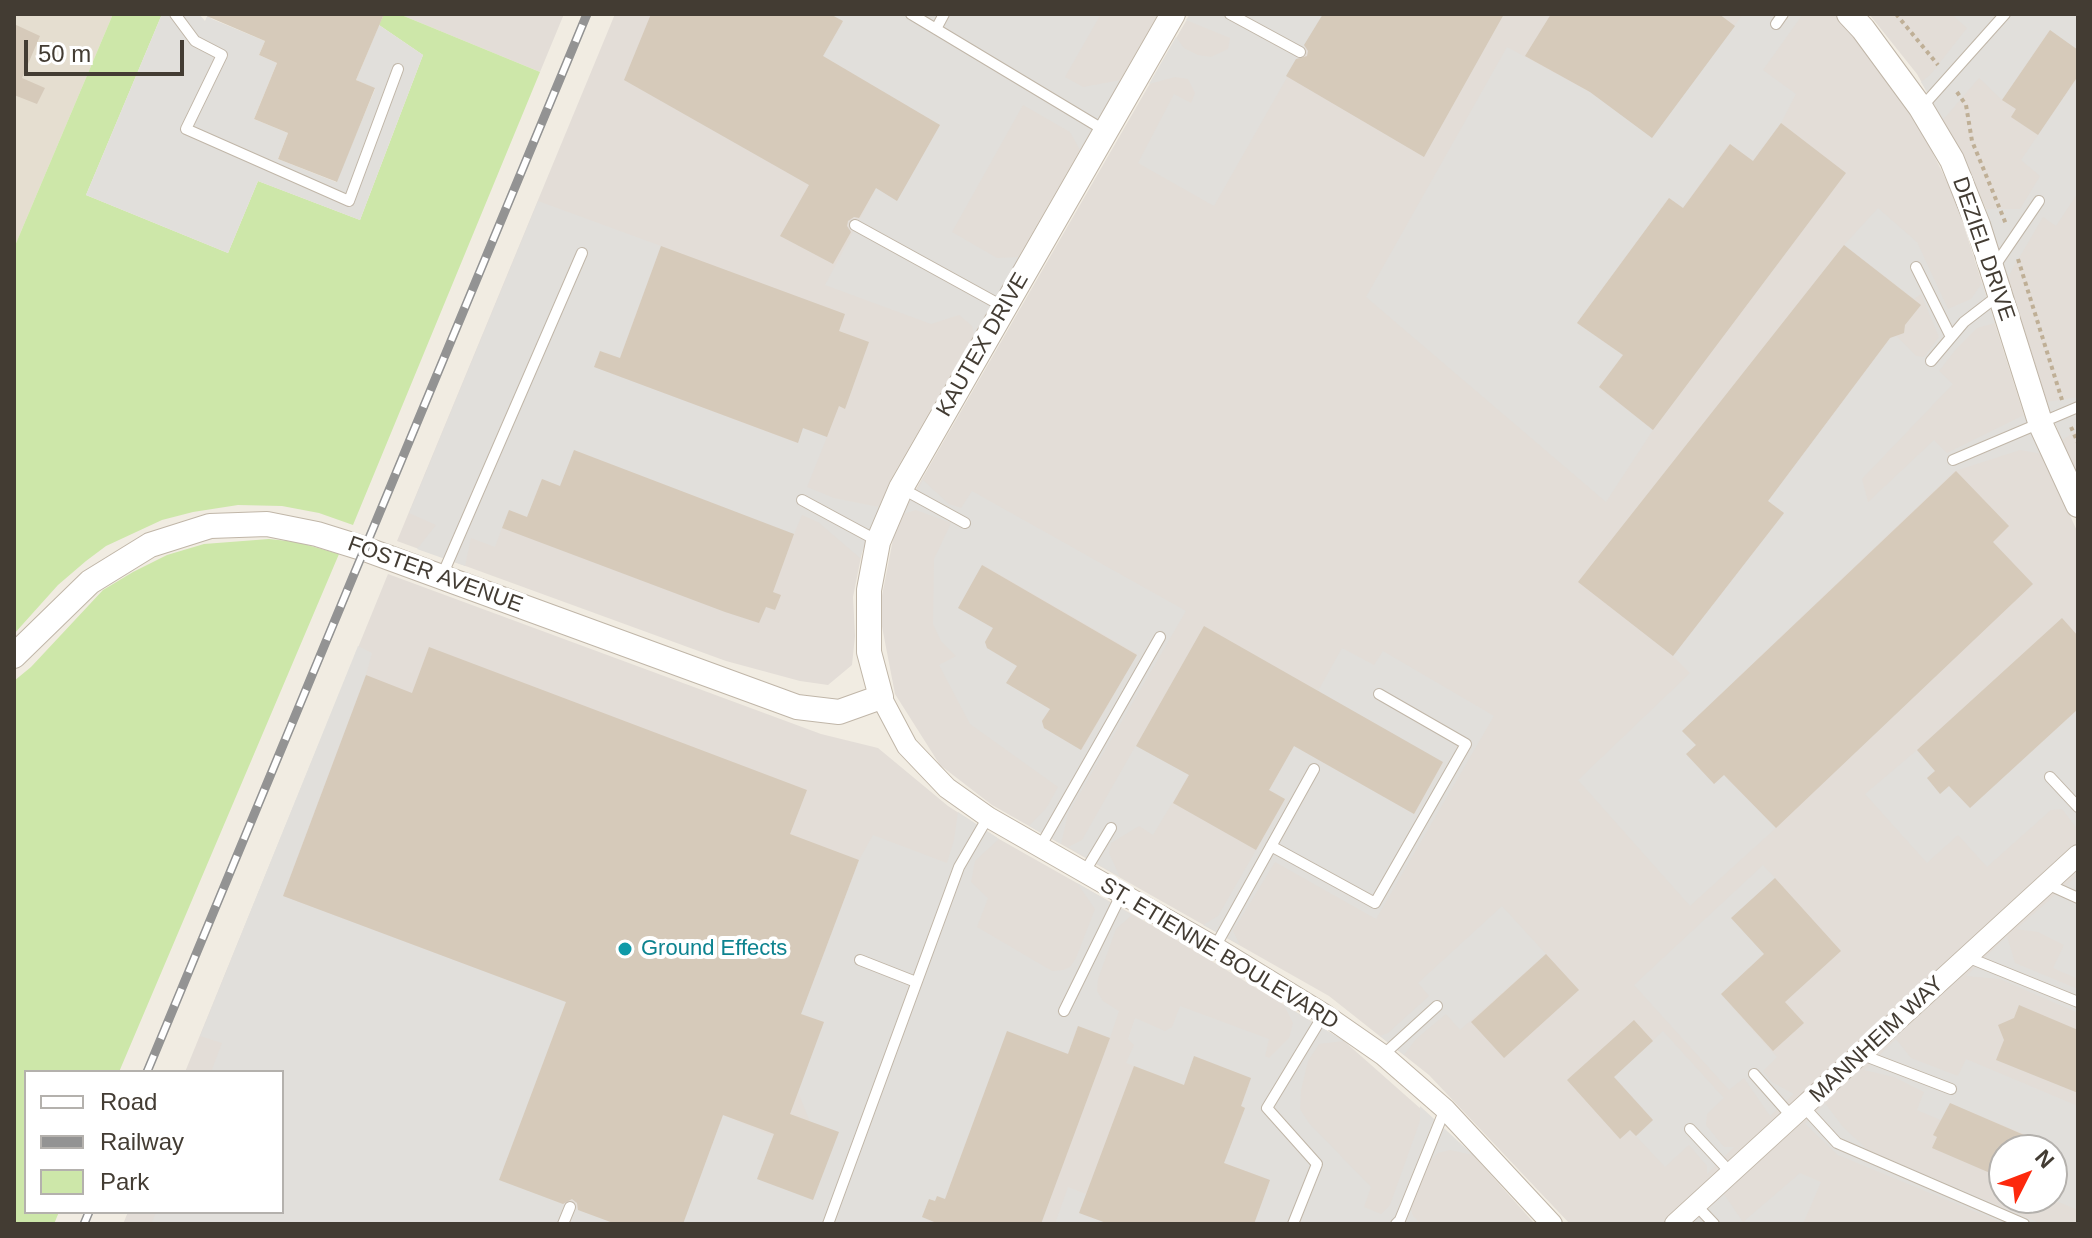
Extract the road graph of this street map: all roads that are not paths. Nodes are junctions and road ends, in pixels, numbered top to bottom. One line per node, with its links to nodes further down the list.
1 (175, 14): 12 (lane)
2 (911, 14): 10 (lane)
3 (944, 14): 10 (lane)
4 (1173, 14): 14 (street, KAUTEX DRIVE)
5 (1230, 14): 11 (lane)
6 (1783, 14): 9 (lane)
7 (1849, 14): 13 (street, DEZIEL DRIVE)
8 (2005, 14): 13 (lane)
9 (1776, 24)
10 (936, 29): 14 (lane)
11 (1300, 52)
12 (398, 69)
13 (1921, 108): 19 (street, DEZIEL DRIVE)
14 (1106, 131): 21 (street, KAUTEX DRIVE)
15 (2039, 201): 19 (lane)
16 (855, 225): 21 (lane)
17 (582, 253): 32 (lane)
18 (1916, 267): 22 (lane)
19 (1993, 269): 20 (street, DEZIEL DRIVE)
20 (2001, 294): 22 (lane); 25 (street, DEZIEL DRIVE)
21 (1005, 307): 27 (street, KAUTEX DRIVE)
22 (1951, 337): 23 (lane)
23 (1931, 361)
24 (2078, 407): 25 (lane)
25 (2041, 425): 26 (lane); 29 (street, DEZIEL DRIVE)
26 (1953, 460)
27 (901, 488): 30 (lane); 31 (street, KAUTEX DRIVE)
28 (802, 500): 31 (lane)
29 (2078, 505)
30 (965, 523)
31 (878, 541): 36 (street, KAUTEX DRIVE)
32 (441, 578): 34 (street, FOSTER AVENUE); 36 (street, FOSTER AVENUE)
33 (1160, 637): 43 (lane)
34 (14, 656)
35 (1379, 694): 42 (lane)
36 (881, 697): 40 (street, ST. ETIENNE BOULEVARD)
37 (1314, 769): 42 (lane)
38 (2050, 777): 39 (lane)
39 (2078, 807)
40 (988, 817): 43 (street, ST. ETIENNE BOULEVARD); 52 (lane)
41 (1111, 828): 45 (lane)
42 (1271, 846): 49 (lane)
43 (1040, 847): 45 (street, ST. ETIENNE BOULEVARD)
44 (2078, 855): 46 (street, MANNHEIM WAY)
45 (1084, 873): 47 (street, ST. ETIENNE BOULEVARD)
46 (2047, 884): 48 (lane); 50 (street, MANNHEIM WAY)
47 (1121, 895): 49 (street, ST. ETIENNE BOULEVARD); 55 (lane)
48 (2078, 898)
49 (1215, 947): 56 (street, ST. ETIENNE BOULEVARD)
50 (1967, 957): 53 (lane); 57 (street, MANNHEIM WAY)
51 (860, 960): 52 (lane)
52 (916, 982): 68 (lane)
53 (2078, 1002)
54 (1437, 1006): 58 (lane)
55 (1064, 1011)
56 (1324, 1014): 58 (street, ST. ETIENNE BOULEVARD); 69 (lane)
57 (1860, 1054): 60 (lane); 62 (street, MANNHEIM WAY)
58 (1383, 1055): 61 (street, ST. ETIENNE BOULEVARD)
59 (1754, 1074): 62 (lane)
60 (1951, 1089)
61 (1445, 1109): 70 (lane); 71 (street, ST. ETIENNE BOULEVARD)
62 (1798, 1112): 64 (street, MANNHEIM WAY); 74 (lane)
63 (1690, 1129): 64 (lane)
64 (1731, 1173): 65 (street, MANNHEIM WAY)
65 (1696, 1205): 72 (street, MANNHEIM WAY); 73 (lane)
66 (570, 1207): 67 (lane)
67 (563, 1224)
68 (828, 1224)
69 (1293, 1224)
70 (1396, 1224)
71 (1552, 1224)
72 (1675, 1224)
73 (1714, 1224)
74 (2024, 1224)

